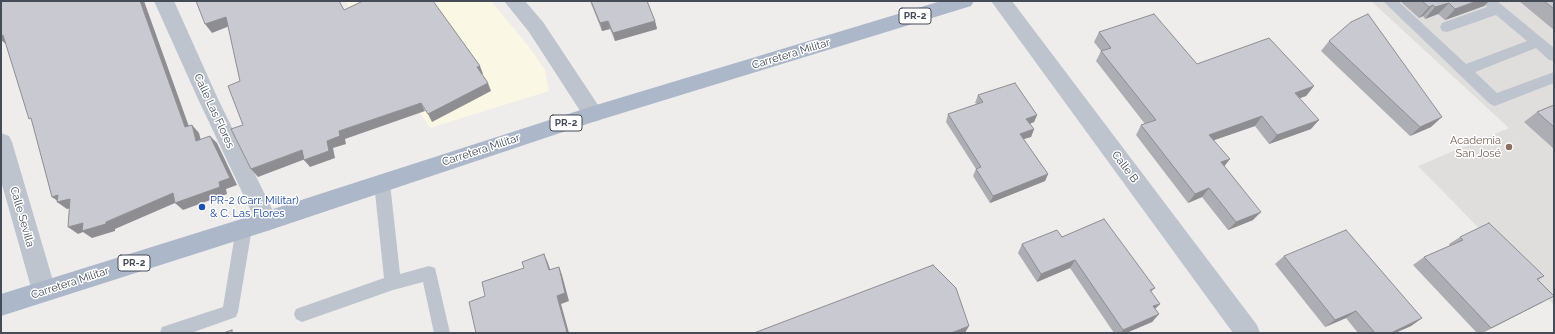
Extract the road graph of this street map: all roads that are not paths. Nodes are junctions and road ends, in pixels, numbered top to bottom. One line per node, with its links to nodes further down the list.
1 (164, 1): 15 (street, Calle Las Flores)
2 (514, 1): 12 (street)
3 (964, 1): 12 (main road, Carretera Militar / PR-2)
4 (1001, 1): 23 (street, Calle B)
5 (1390, 1): 10 (lane)
6 (1493, 5): 7 (lane); 8 (lane)
7 (1447, 27)
8 (1538, 42): 9 (lane); 10 (lane)
9 (1554, 56)
10 (1464, 71): 11 (lane)
11 (1554, 76)
12 (592, 114): 14 (main road, Carretera Militar / PR-2)
13 (1, 142): 18 (street, Calle Sevilla)
14 (382, 183): 15 (main road, Carretera Militar / PR-2); 17 (lane)
15 (267, 221): 16 (main road, Carretera Militar / PR-2)
16 (244, 228): 18 (main road, Carretera Militar / PR-2); 21 (lane)
17 (393, 283): 20 (lane); 22 (lane)
18 (44, 291): 19 (main road, Carretera Militar / PR-2)
19 (1, 305)
20 (302, 314)
21 (168, 333)
22 (442, 333)
23 (1248, 333)

